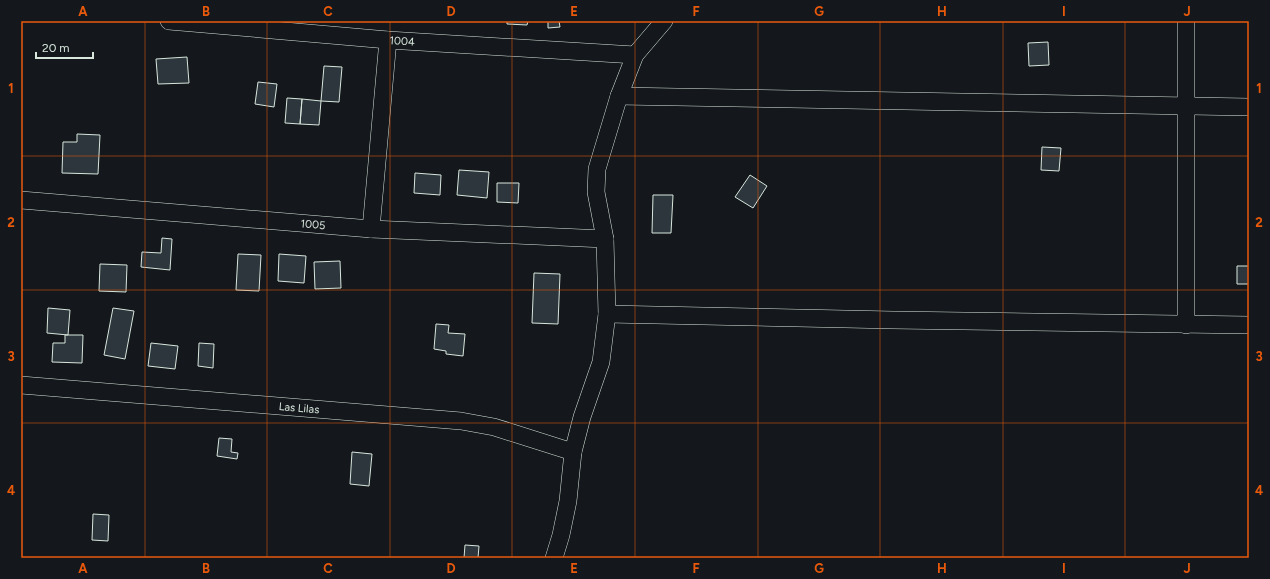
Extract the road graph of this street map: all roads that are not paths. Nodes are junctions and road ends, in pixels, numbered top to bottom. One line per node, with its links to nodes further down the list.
1 (169, 21): 4 (street, 1004)
2 (664, 21): 5 (street)
3 (1186, 21): 7 (street)
4 (388, 40): 5 (street, 1004); 10 (street)
5 (635, 55): 6 (street)
6 (619, 96): 7 (street); 11 (street)
7 (1186, 106): 8 (street); 13 (street)
8 (1249, 107)
9 (21, 200): 10 (street, 1005)
10 (371, 229): 11 (street, 1005)
11 (605, 239): 12 (street)
12 (607, 314): 13 (street); 16 (street)
13 (1186, 325): 14 (street)
14 (1249, 325)
15 (21, 385): 16 (street, Las Lilas)
16 (573, 452): 17 (street)
17 (554, 558)

